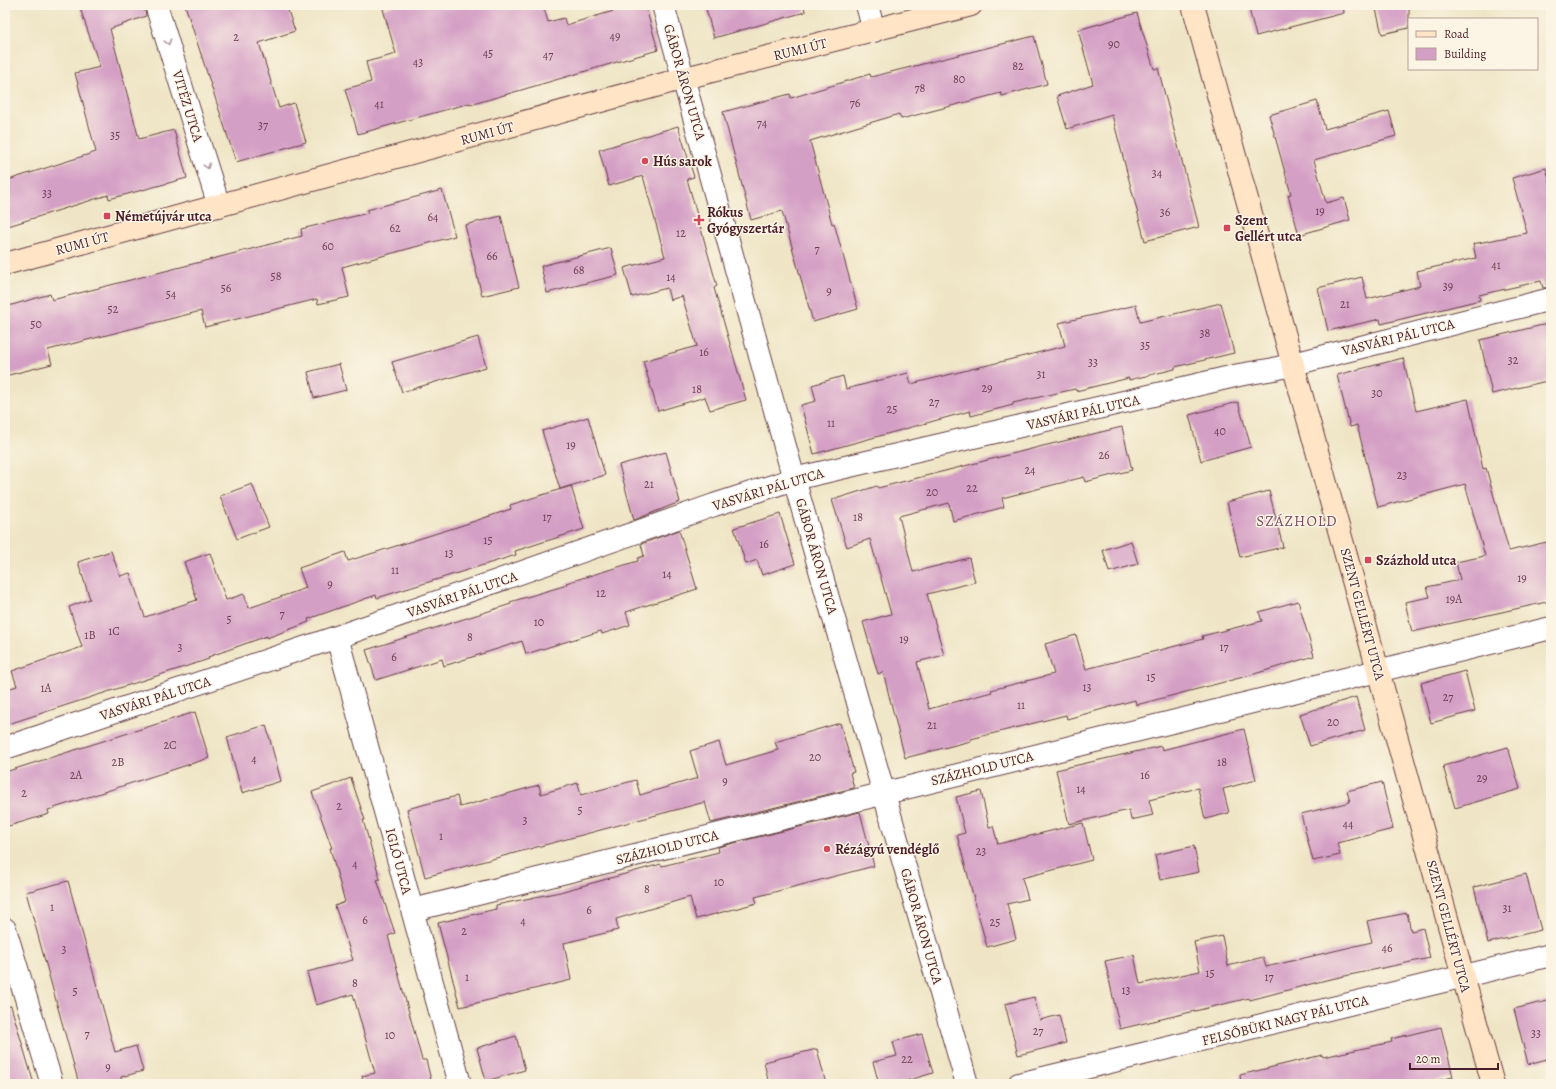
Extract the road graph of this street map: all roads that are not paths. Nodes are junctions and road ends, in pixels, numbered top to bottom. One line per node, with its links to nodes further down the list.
1 (156, 5): 8 (street, VITÉZ UTCA, one-way to 8)
2 (663, 5): 7 (street, GÁBOR ÁRON UTCA)
3 (867, 5): 6 (street)
4 (971, 5): 6 (street, RUMI ÚT)
5 (1193, 5): 11 (street, SZENT GELLÉRT UTCA)
6 (874, 31): 7 (street, RUMI ÚT)
7 (685, 78): 8 (street, RUMI ÚT); 12 (street, GÁBOR ÁRON UTCA)
8 (219, 206): 9 (street, RUMI ÚT)
9 (5, 264)
10 (1551, 299): 11 (street, VASVÁRI PÁL UTCA)
11 (1294, 364): 12 (street, VASVÁRI PÁL UTCA); 15 (street, SZENT GELLÉRT UTCA)
12 (794, 479): 14 (street, VASVÁRI PÁL UTCA); 17 (street, GÁBOR ÁRON UTCA)
13 (1551, 628): 15 (street, SZÁZHOLD UTCA)
14 (337, 637): 16 (street, VASVÁRI PÁL UTCA); 18 (street, IGLÓ UTCA)
15 (1379, 671): 17 (street, SZÁZHOLD UTCA); 21 (street, SZENT GELLÉRT UTCA)
16 (5, 748)
17 (884, 792): 18 (street, SZÁZHOLD UTCA); 24 (street, GÁBOR ÁRON UTCA)
18 (413, 910): 23 (street, IGLÓ UTCA)
19 (5, 929): 22 (street)
20 (1551, 956): 21 (street, FELSŐBÜKI NAGY PÁL UTCA)
21 (1463, 977): 25 (street, FELSŐBÜKI NAGY PÁL UTCA); 26 (street, SZENT GELLÉRT UTCA)
22 (52, 1084)
23 (460, 1084)
24 (966, 1084)
25 (1019, 1084)
26 (1493, 1084)

